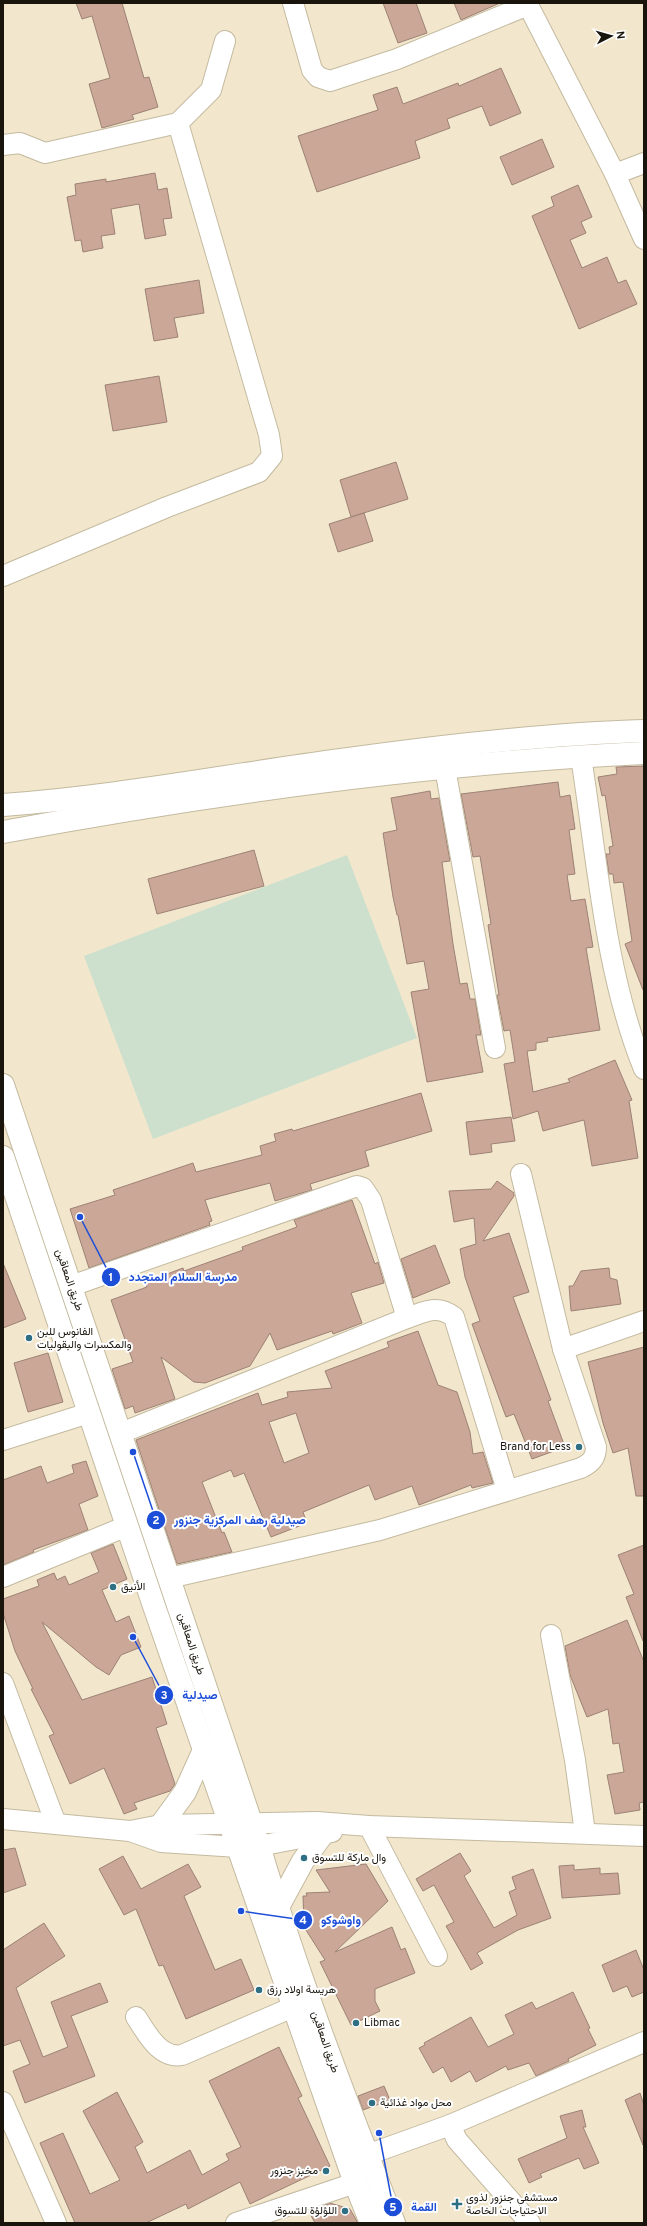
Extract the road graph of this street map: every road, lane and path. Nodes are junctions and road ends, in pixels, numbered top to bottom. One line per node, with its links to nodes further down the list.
1 (293, 3): 2 (street)
2 (528, 4): 7 (street)
3 (225, 41): 4 (street)
4 (178, 123): 5 (street); 9 (street)
5 (3, 145)
6 (644, 163): 7 (street)
7 (615, 174): 8 (street)
8 (644, 239)
9 (3, 576)
10 (644, 731): 14 (street)
11 (644, 753): 12 (street)
12 (581, 757): 13 (street); 17 (street)
13 (445, 768): 15 (street); 16 (street)
14 (3, 805)
15 (3, 832)
16 (494, 1048)
17 (644, 1069)
18 (3, 1086): 21 (street, طريق المعاقين)
19 (3, 1157): 25 (street, طريق المعاقين)
20 (521, 1174): 24 (street)
21 (71, 1286): 22 (street); 26 (street, طريق المعاقين)
22 (407, 1318): 26 (street); 28 (street)
23 (644, 1321): 24 (street)
24 (564, 1349): 28 (street)
25 (89, 1413): 27 (street); 29 (street, طريق المعاقين)
26 (121, 1433): 31 (street, طريق المعاقين)
27 (3, 1440)
28 (507, 1490): 31 (street)
29 (127, 1526): 30 (street); 34 (street, طريق المعاقين)
30 (3, 1578)
31 (169, 1578): 37 (street, طريق المعاقين)
32 (551, 1635): 42 (street)
33 (3, 1683): 38 (street)
34 (204, 1750): 36 (street, طريق المعاقين); 39 (street)
35 (3, 1819): 38 (street)
36 (230, 1823): 37 (street); 39 (street); 45 (street, طريق المعاقين)
37 (251, 1823): 40 (street); 45 (street, طريق المعاقين)
38 (56, 1824): 41 (street)
39 (161, 1825): 41 (street)
40 (362, 1825): 42 (street); 43 (street); 47 (street)
41 (130, 1831): 45 (street)
42 (585, 1833): 44 (street)
43 (322, 1835): 45 (street); 46 (street)
44 (644, 1836)
45 (249, 1846): 46 (street, طريق المعاقين); 48 (street, طريق المعاقين)
46 (278, 1907): 53 (street, طريق المعاقين)
47 (437, 1956)
48 (293, 2007): 49 (street); 54 (street, طريق المعاقين)
49 (136, 2017)
50 (644, 2042): 52 (street)
51 (3, 2102): 55 (street)
52 (450, 2125): 53 (street); 59 (street)
53 (367, 2155): 58 (street, طريق المعاقين)
54 (355, 2183): 56 (street); 57 (street, طريق المعاقين)
55 (56, 2223)
56 (236, 2223)
57 (371, 2223)
58 (394, 2223)
59 (530, 2223)

